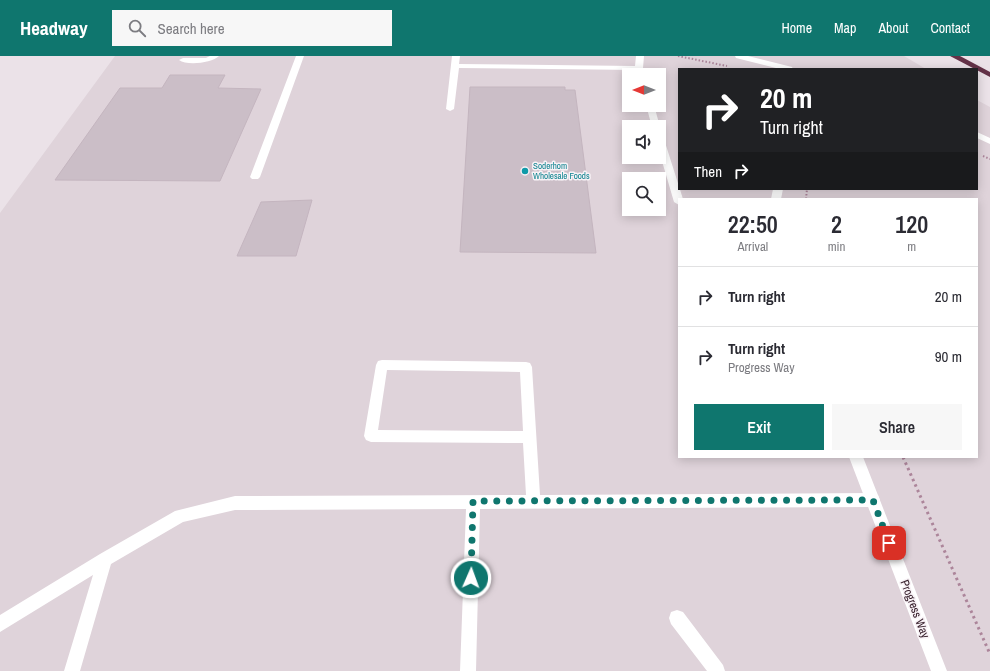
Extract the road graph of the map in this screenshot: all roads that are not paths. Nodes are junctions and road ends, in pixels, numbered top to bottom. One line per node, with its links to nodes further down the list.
1 (215, 56): 7 (street)
2 (300, 56): 19 (street)
3 (456, 56): 8 (street)
4 (640, 56): 9 (street)
5 (739, 56): 10 (street)
6 (954, 56): 11 (highway)
7 (183, 60)
8 (455, 66): 13 (street); 15 (street)
9 (640, 68)
10 (785, 68)
11 (977, 68)
12 (978, 69): 14 (highway)
13 (622, 71)
14 (990, 75)
15 (450, 109)
16 (978, 135): 17 (street)
17 (990, 141)
18 (666, 159): 20 (street)
19 (255, 177)
20 (678, 199)
21 (530, 437): 21 (street); 25 (street)
22 (856, 458): 23 (street, Progress Way)
23 (873, 500): 25 (street); 32 (street, Progress Way)
24 (473, 501): 25 (street); 26 (street); 30 (street)
25 (533, 501)
26 (105, 559): 28 (street); 29 (street)
27 (677, 618): 31 (street)
28 (0, 624)
29 (72, 671)
30 (468, 671)
31 (717, 671)
32 (939, 671)

